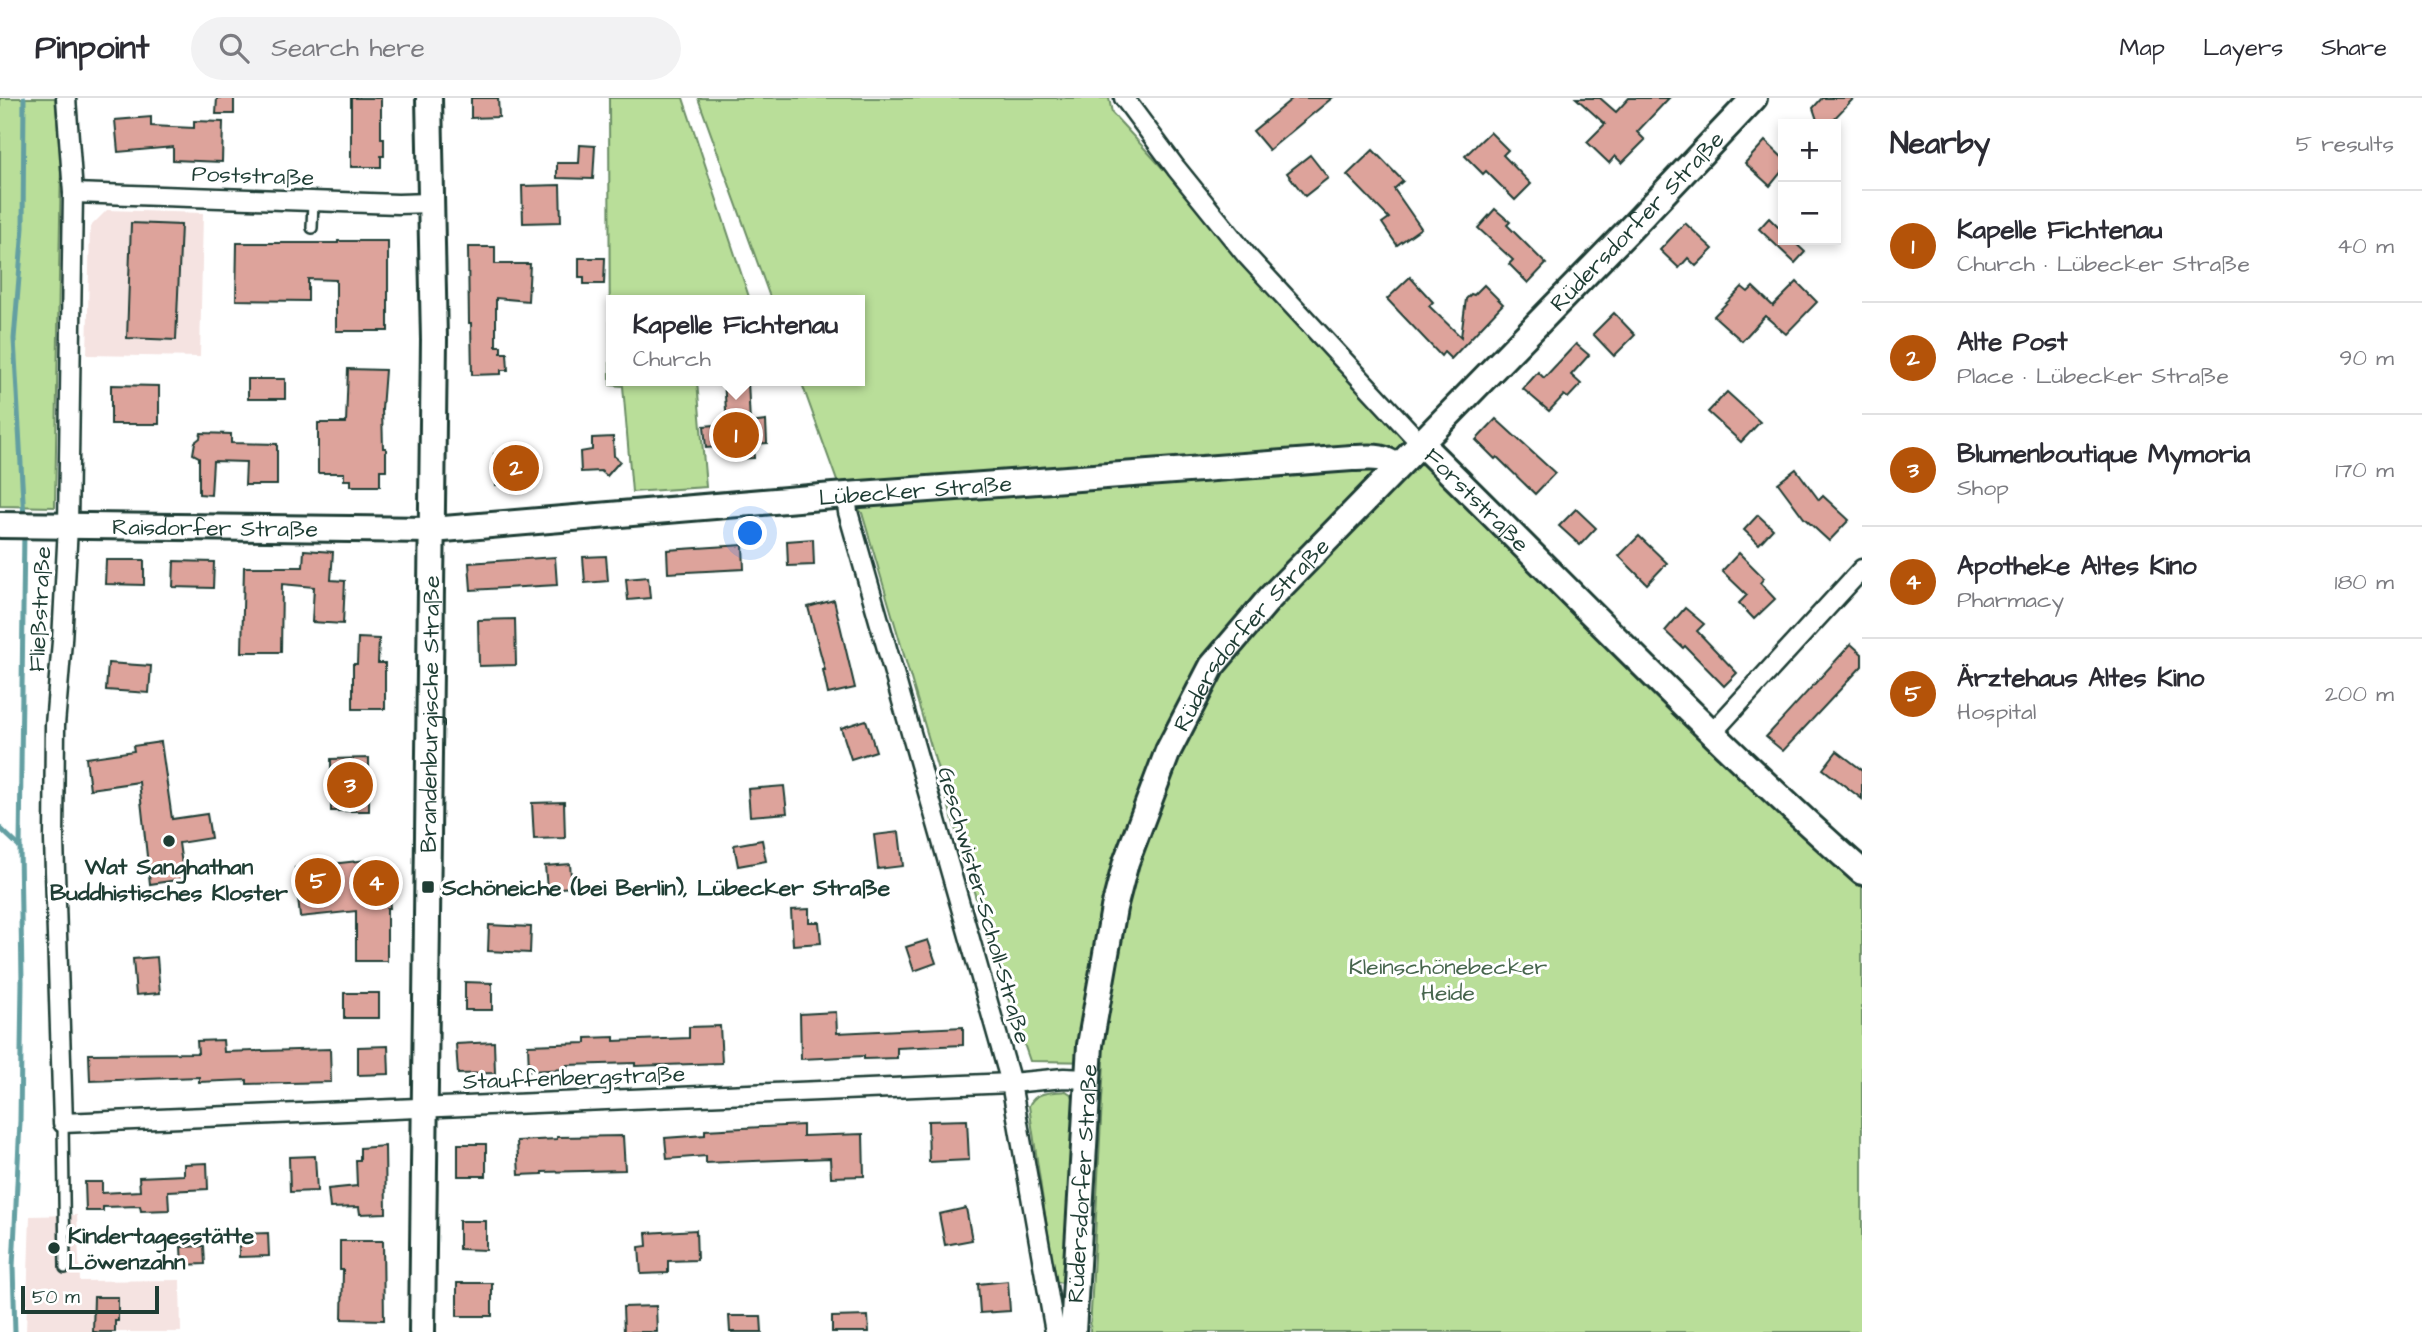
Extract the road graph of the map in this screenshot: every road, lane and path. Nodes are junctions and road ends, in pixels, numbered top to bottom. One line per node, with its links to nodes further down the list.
1 (66, 98): 5 (street, Fließstraße)
2 (429, 98): 7 (street, Brandenburgische Straße)
3 (1124, 98): 9 (street, Forststraße)
4 (1754, 98): 9 (street, Rüdersdorfer Straße)
5 (74, 193): 6 (street, Poststraße); 13 (street, Fließstraße)
6 (313, 201): 7 (street, Poststraße); 8 (lane)
7 (431, 202): 14 (street, Brandenburgische Straße)
8 (312, 228)
9 (1421, 444): 10 (street, Rüdersdorfer Straße); 16 (street, Forststraße)
10 (1397, 467): 11 (street, Lübecker Straße); 18 (street, Rüdersdorfer Straße)
11 (846, 496): 14 (street, Lübecker Straße); 19 (street, Geschwister-Scholl-Straße)
12 (4, 525): 13 (street, Raisdorfer Straße)
13 (68, 526): 14 (street, Raisdorfer Straße); 21 (street, Fließstraße)
14 (432, 530): 20 (street, Brandenburgische Straße)
15 (1862, 569): 16 (street)
16 (1711, 734): 17 (street, Forststraße)
17 (1862, 873)
18 (1087, 1079): 19 (street, Stauffenbergstraße); 25 (street, Rüdersdorfer Straße)
19 (1010, 1083): 20 (street, Stauffenbergstraße); 24 (street, Geschwister-Scholl-Straße)
20 (425, 1108): 21 (street, Stauffenbergstraße); 23 (street, Brandenburgische Straße)
21 (63, 1123): 22 (lane)
22 (65, 1268)
23 (422, 1332)
24 (1055, 1332)
25 (1073, 1332)

